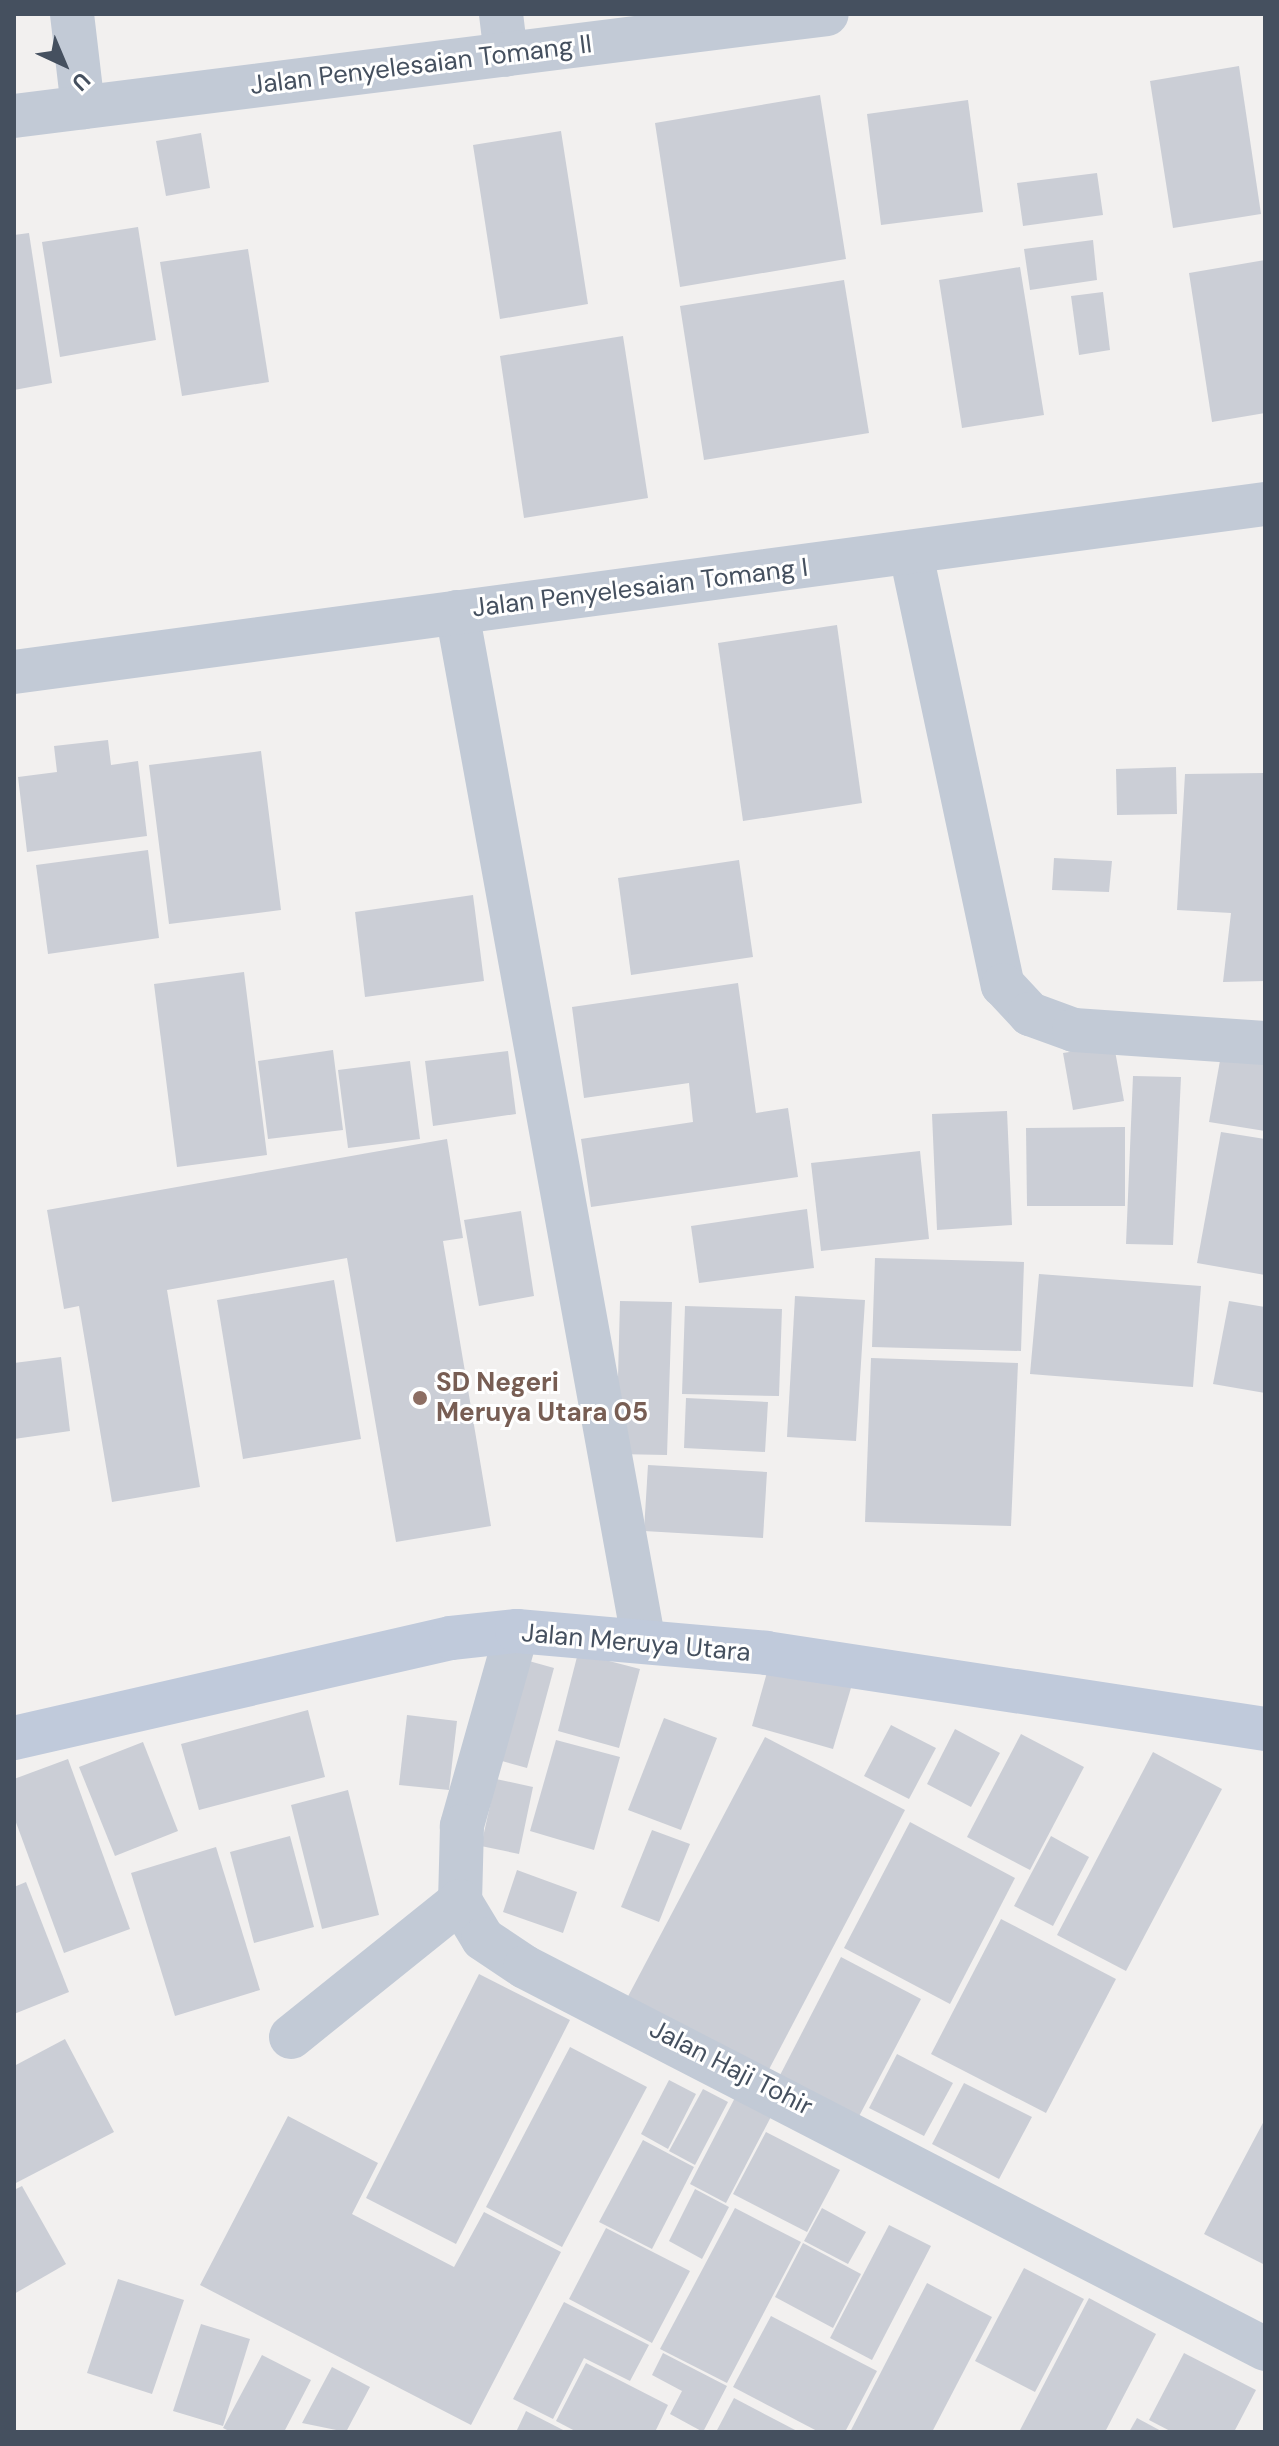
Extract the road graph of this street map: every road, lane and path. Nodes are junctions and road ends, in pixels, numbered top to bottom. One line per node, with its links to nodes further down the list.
1 (72, 14): 4 (street)
2 (827, 14): 3 (street, Jalan Penyelesaian Tomang II)
3 (503, 34): 4 (street, Jalan Penyelesaian Tomang II)
4 (83, 107): 5 (street, Jalan Penyelesaian Tomang II)
5 (14, 116)
6 (1265, 504): 7 (street, Jalan Penyelesaian Tomang I)
7 (911, 554): 8 (street, Jalan Penyelesaian Tomang I); 10 (street)
8 (457, 612): 9 (street, Jalan Penyelesaian Tomang I); 12 (street)
9 (14, 672)
10 (1265, 1043)
11 (517, 1631): 12 (main road, Jalan Meruya Utara); 14 (main road, Jalan Meruya Utara); 15 (street)
12 (643, 1638): 13 (main road, Jalan Meruya Utara)
13 (1265, 1729)
14 (14, 1738)
15 (460, 1901): 16 (street); 17 (street, Jalan Haji Tohir)
16 (291, 2037)
17 (1265, 2349)

